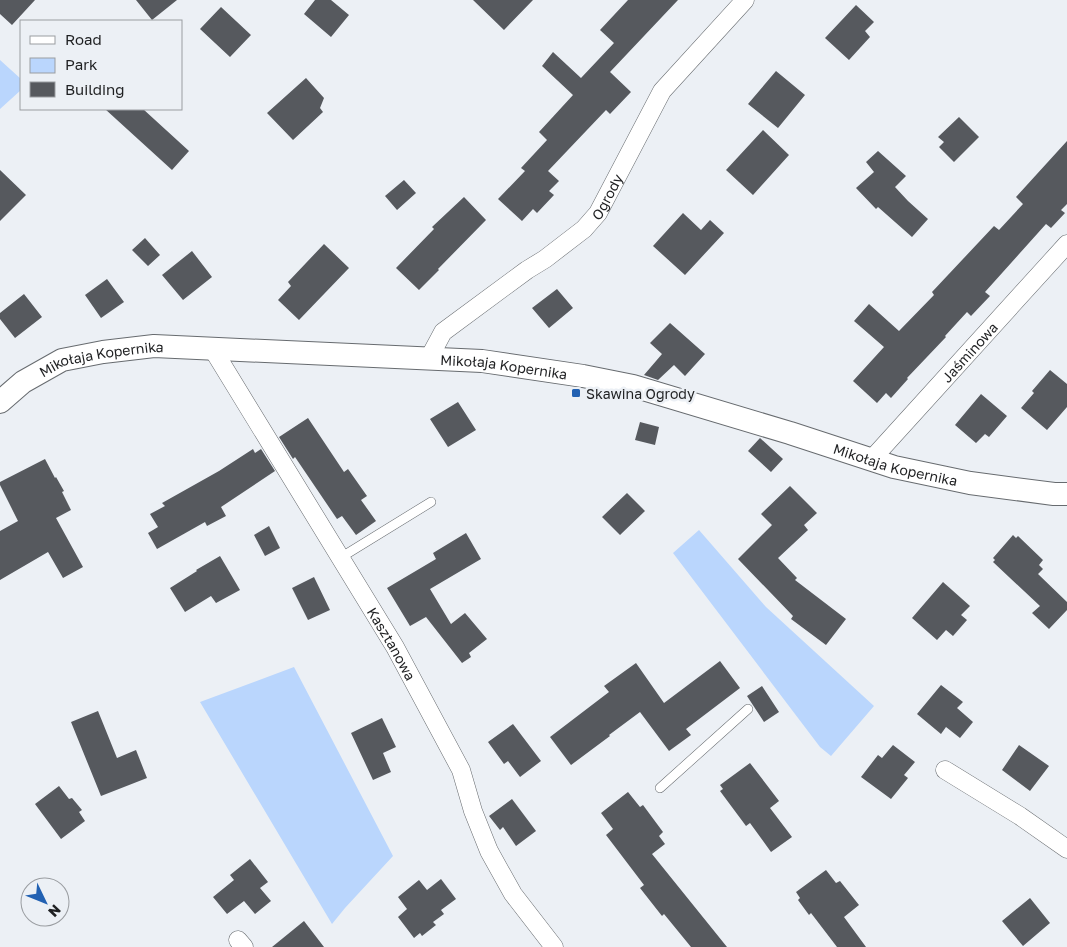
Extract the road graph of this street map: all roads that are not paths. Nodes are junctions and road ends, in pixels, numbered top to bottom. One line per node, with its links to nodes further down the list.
1 (746, 0): 4 (street, Ogrody)
2 (1067, 244): 6 (street, Jaśminowa)
3 (212, 348): 4 (street, Mikołaja Kopernika); 5 (street, Mikołaja Kopernika); 9 (street, Kasztanowa)
4 (429, 358): 6 (street, Mikołaja Kopernika)
5 (0, 402)
6 (871, 460): 7 (street, Mikołaja Kopernika)
7 (1067, 494)
8 (431, 502): 9 (lane)
9 (340, 558): 14 (street, Kasztanowa)
10 (748, 709): 12 (lane)
11 (946, 770): 13 (street)
12 (660, 788)
13 (1067, 849)
14 (554, 947)

